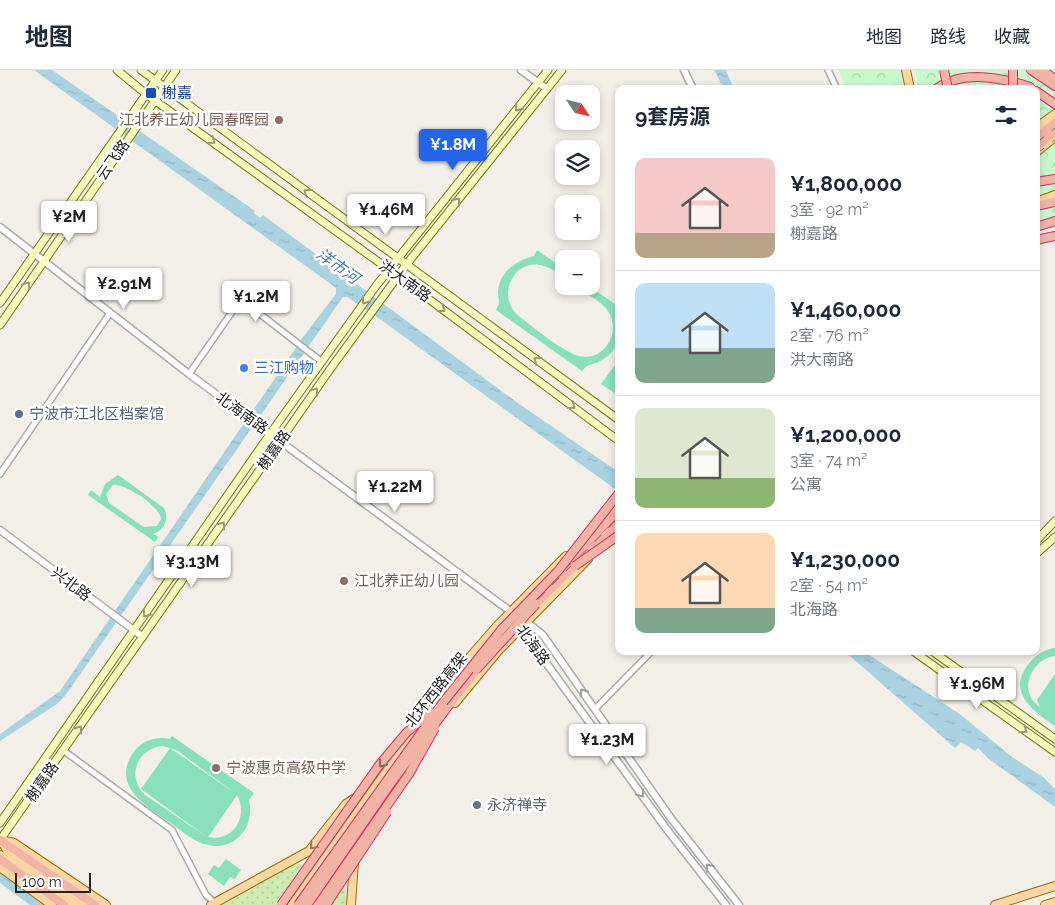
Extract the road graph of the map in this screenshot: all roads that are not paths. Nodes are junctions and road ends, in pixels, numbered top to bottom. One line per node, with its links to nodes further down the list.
1 (117, 70): 32 (main road, 洪大南路)
2 (141, 70): 19 (main road, 洪大南路)
3 (163, 70): 19 (main road, 云飞路)
4 (176, 70): 30 (main road, 云飞路)
5 (521, 70): 20 (street)
6 (548, 70): 20 (main road, 榭嘉路)
7 (562, 70): 31 (main road, 榭嘉路)
8 (684, 70): 21 (street)
9 (828, 70): 22 (street)
10 (906, 70): 23 (main road)
11 (944, 70): 25 (highway, bridge)
12 (1007, 70): 28 (highway)
13 (1013, 70): 26 (highway, bridge)
14 (1031, 70): 29 (highway)
15 (1042, 70): 18 (highway)
16 (1049, 70): 17 (highway)
17 (1055, 75)
18 (1055, 80)
19 (155, 81): 30 (main road, 洪大南路); 32 (main road, 云飞路)
20 (538, 82): 31 (street); 56 (main road, 榭嘉路, one-way to 56)
21 (691, 85)
22 (835, 85)
23 (909, 85)
24 (939, 85): 27 (highway)
25 (947, 85)
26 (1013, 85)
27 (1021, 85)
28 (1028, 85)
29 (1055, 86)
30 (164, 87): 34 (main road, 云飞路); 56 (main road, 洪大南路, one-way to 30)
31 (547, 88): 58 (main road, 榭嘉路, one-way to 31)
32 (146, 94): 34 (main road, 洪大南路); 55 (main road, 云飞路)
33 (1040, 94): 35 (highway)
34 (155, 100): 57 (main road, 云飞路); 59 (main road, 洪大南路, one-way to 59)
35 (1055, 104)
36 (1055, 114): 38 (main road)
37 (1055, 123): 40 (highway)
38 (1040, 125)
39 (1055, 132): 42 (highway)
40 (1040, 135)
41 (1055, 137): 43 (main road)
42 (1040, 144)
43 (1040, 149)
44 (1055, 179): 45 (highway)
45 (1040, 181)
46 (1055, 195): 47 (main road)
47 (1040, 201)
48 (1055, 202): 49 (highway)
49 (1040, 205)
50 (1055, 221): 51 (highway)
51 (1040, 226)
52 (0, 227): 55 (street, 北海南路)
53 (1055, 236): 54 (highway)
54 (1040, 239)
55 (35, 252): 57 (street, 北海南路); 61 (main road, 云飞路)
56 (397, 258): 58 (main road, 洪大南路); 59 (main road, 榭嘉路)
57 (44, 260): 62 (street, 北海南路); 63 (main road, 云飞路, one-way to 57)
58 (406, 265): 60 (main road, 榭嘉路); 66 (main road, 洪大南路, one-way to 58)
59 (389, 269): 60 (main road, 洪大南路); 64 (main road, 榭嘉路, one-way to 64)
60 (398, 276): 68 (main road, 洪大南路, one-way to 68); 69 (main road, 榭嘉路, one-way to 60)
61 (0, 303)
62 (110, 313): 65 (street, 北海南路); 70 (street)
63 (0, 326)
64 (320, 360): 65 (street); 67 (main road, 榭嘉路)
65 (189, 374): 67 (street, 北海南路)
66 (615, 417)
67 (268, 433): 69 (street, 北海南路); 87 (main road, 榭嘉路, one-way to 87)
68 (615, 438)
69 (281, 442): 84 (street, 北海南路); 88 (main road, 榭嘉路, one-way to 69)
70 (0, 474)
71 (615, 498): 83 (highway, bridge)
72 (615, 507): 84 (main road)
73 (615, 514): 83 (highway, 北环西路高架, bridge)
74 (1055, 521): 78 (main road)
75 (615, 526): 82 (highway, 北环西路高架, bridge)
76 (0, 530): 87 (street, 兴北路)
77 (615, 533): 85 (main road)
78 (1040, 537)
79 (1055, 537): 81 (main road)
80 (615, 538): 82 (highway, bridge)
81 (1040, 550)
82 (575, 566): 92 (highway, 北环西路高架, bridge)
83 (558, 571): 92 (highway, 北环西路高架, bridge)
84 (510, 612): 85 (street, 北海路); 86 (street, 北海路); 97 (main road)
85 (527, 621): 86 (main road); 123 (street, 北海路, one-way to 85)
86 (520, 628): 101 (main road); 122 (street, 北海路, one-way to 122)
87 (132, 630): 88 (street, 兴北路); 99 (main road, 榭嘉路)
88 (144, 637): 95 (main road, 榭嘉路, one-way to 88)
89 (648, 655): 93 (street)
90 (920, 655): 96 (main road, one-way to 96)
91 (938, 655): 94 (main road)
92 (443, 707): 98 (highway, bridge); 114 (highway, one-way to 114, bridge); 116 (highway, 北环西路高架, bridge); 117 (highway, 北环西路高架, bridge)
93 (596, 708)
94 (1055, 740)
95 (64, 750): 100 (main road, 榭嘉路); 107 (street)
96 (1055, 752)
97 (373, 790): 107 (main road, one-way to 107); 115 (main road)
98 (398, 790): 119 (highway, bridge); 120 (highway, bridge)
99 (0, 823)
100 (0, 840): 111 (main road); 112 (highway); 113 (main road)
101 (357, 841): 118 (main road); 121 (main road)
102 (0, 855): 110 (main road)
103 (0, 859): 109 (highway)
104 (0, 867): 108 (main road)
105 (1055, 886): 124 (main road)
106 (1055, 902): 125 (main road)
107 (213, 904)
108 (52, 905)
109 (64, 905)
110 (75, 905)
111 (86, 905)
112 (94, 905)
113 (106, 905)
114 (281, 905)
115 (292, 905)
116 (298, 905)
117 (307, 905)
118 (313, 905)
119 (318, 905)
120 (326, 905)
121 (351, 905)
122 (726, 905)
123 (739, 905)
124 (994, 905)
125 (1045, 905)

